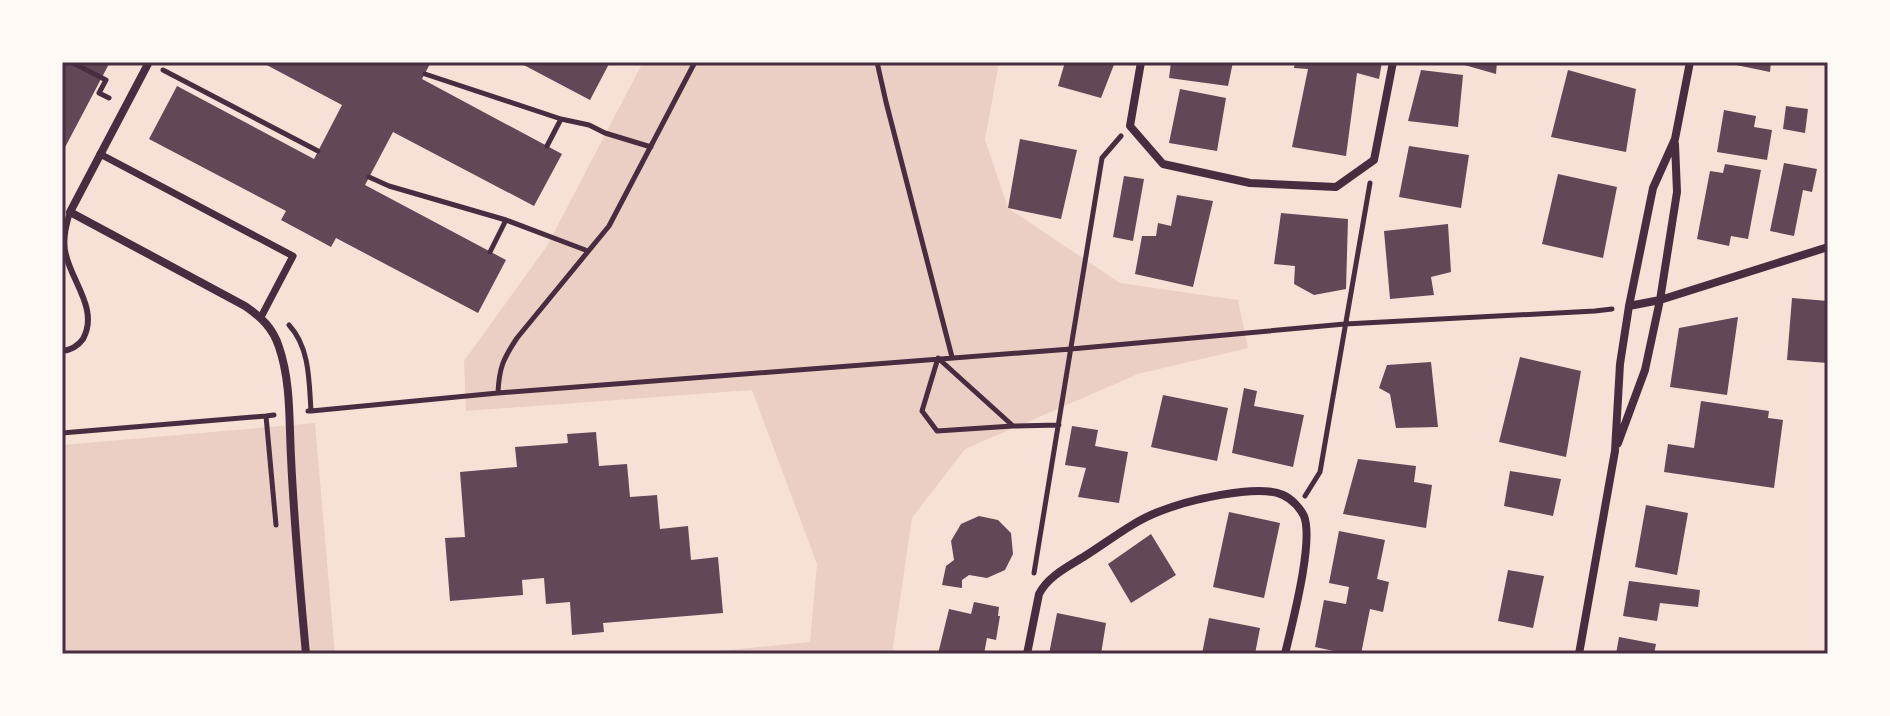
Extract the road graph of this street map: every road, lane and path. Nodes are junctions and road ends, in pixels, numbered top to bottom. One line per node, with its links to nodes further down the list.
1 (71, 62): 9 (path)
2 (149, 62): 15 (path); 16 (street)
3 (695, 62): 14 (path)
4 (877, 62): 31 (path)
5 (1141, 62): 11 (street)
6 (1393, 62): 17 (street)
7 (1690, 62): 12 (street)
8 (425, 74): 10 (path)
9 (109, 98)
10 (561, 119): 13 (path); 14 (path)
11 (1130, 126): 17 (street); 29 (path)
12 (1675, 139): 25 (street); 26 (street)
13 (547, 146)
14 (651, 147): 23 (path)
15 (318, 151)
16 (100, 154): 19 (street); 27 (street)
17 (1374, 160): 28 (path)
18 (369, 177): 20 (path)
19 (66, 210): 21 (lane); 27 (street); 30 (lane)
20 (506, 220): 23 (path); 24 (path)
21 (62, 226)
22 (1828, 247): 25 (street)
23 (588, 251): 33 (path)
24 (490, 252)
25 (1660, 300): 26 (street); 39 (street)
26 (1629, 306): 28 (path); 39 (street)
27 (261, 317): 42 (street)
28 (1345, 324): 29 (path); 40 (path)
29 (1071, 349): 31 (path); 36 (path)
30 (62, 351)
31 (952, 357): 32 (path)
32 (938, 358): 33 (path); 37 (path); 37 (path)
33 (498, 393): 34 (path)
34 (311, 411)
35 (266, 416): 38 (path)
36 (1059, 425): 37 (path); 41 (path)
37 (1013, 426)
38 (62, 433)
39 (1615, 451): 45 (street)
40 (1298, 507): 41 (street); 44 (street)
41 (1042, 589): 43 (street)
42 (306, 654)
43 (1027, 654)
44 (1285, 654)
45 (1579, 654)

